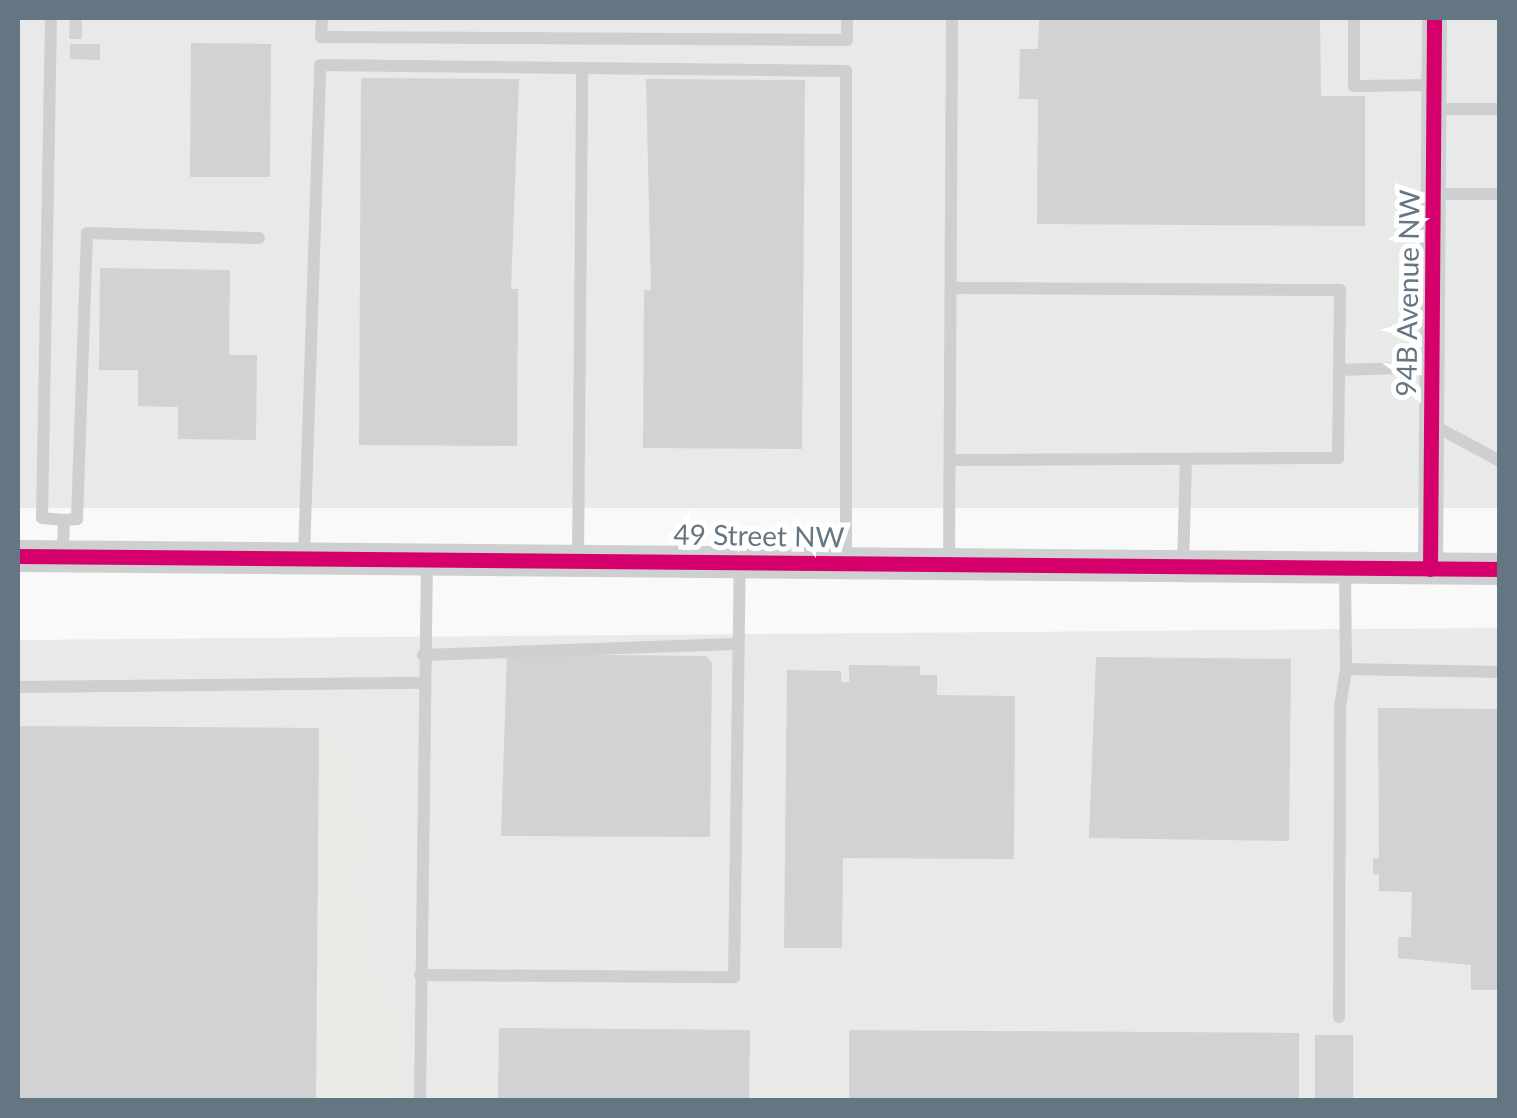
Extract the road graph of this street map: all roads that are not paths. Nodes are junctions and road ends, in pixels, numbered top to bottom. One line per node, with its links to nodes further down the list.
1 (52, 18): 20 (lane)
2 (322, 18): 3 (lane)
3 (847, 18)
4 (952, 18): 13 (lane)
5 (1354, 18): 8 (lane)
6 (1434, 18): 8 (street, 94B Avenue NW)
7 (582, 69): 23 (lane); 25 (lane); 27 (lane)
8 (1434, 97): 9 (lane); 10 (street, 94B Avenue NW)
9 (1500, 110)
10 (1433, 194): 11 (lane); 14 (street, 94B Avenue NW)
11 (1500, 194)
12 (259, 238): 20 (lane)
13 (950, 288): 15 (lane); 18 (lane)
14 (1432, 367): 15 (lane); 16 (street, 94B Avenue NW)
15 (1338, 370): 17 (lane)
16 (1431, 424): 19 (lane); 31 (street, 94B Avenue NW)
17 (1186, 458): 18 (lane); 29 (lane)
18 (950, 460): 28 (lane)
19 (1500, 461)
20 (64, 520): 22 (lane)
21 (18, 556): 22 (street, 49 Street NW)
22 (63, 556): 23 (street, 49 Street NW)
23 (304, 556): 24 (street, 49 Street NW)
24 (427, 556): 25 (street, 49 Street NW); 34 (lane)
25 (578, 557): 26 (street, 49 Street NW)
26 (741, 558): 27 (street, 49 Street NW); 33 (lane)
27 (846, 561): 28 (street, 49 Street NW)
28 (949, 564): 29 (street, 49 Street NW)
29 (1184, 566): 30 (street, 49 Street NW)
30 (1345, 568): 31 (street, 49 Street NW); 35 (lane)
31 (1430, 569): 32 (street, 49 Street NW)
32 (1500, 569)
33 (735, 644): 34 (lane); 39 (lane)
34 (423, 655): 37 (lane)
35 (1346, 669): 36 (lane); 40 (lane)
36 (1500, 672)
37 (422, 683): 38 (lane); 39 (lane)
38 (18, 686)
39 (420, 975): 41 (lane)
40 (1339, 1017)
41 (420, 1100)

